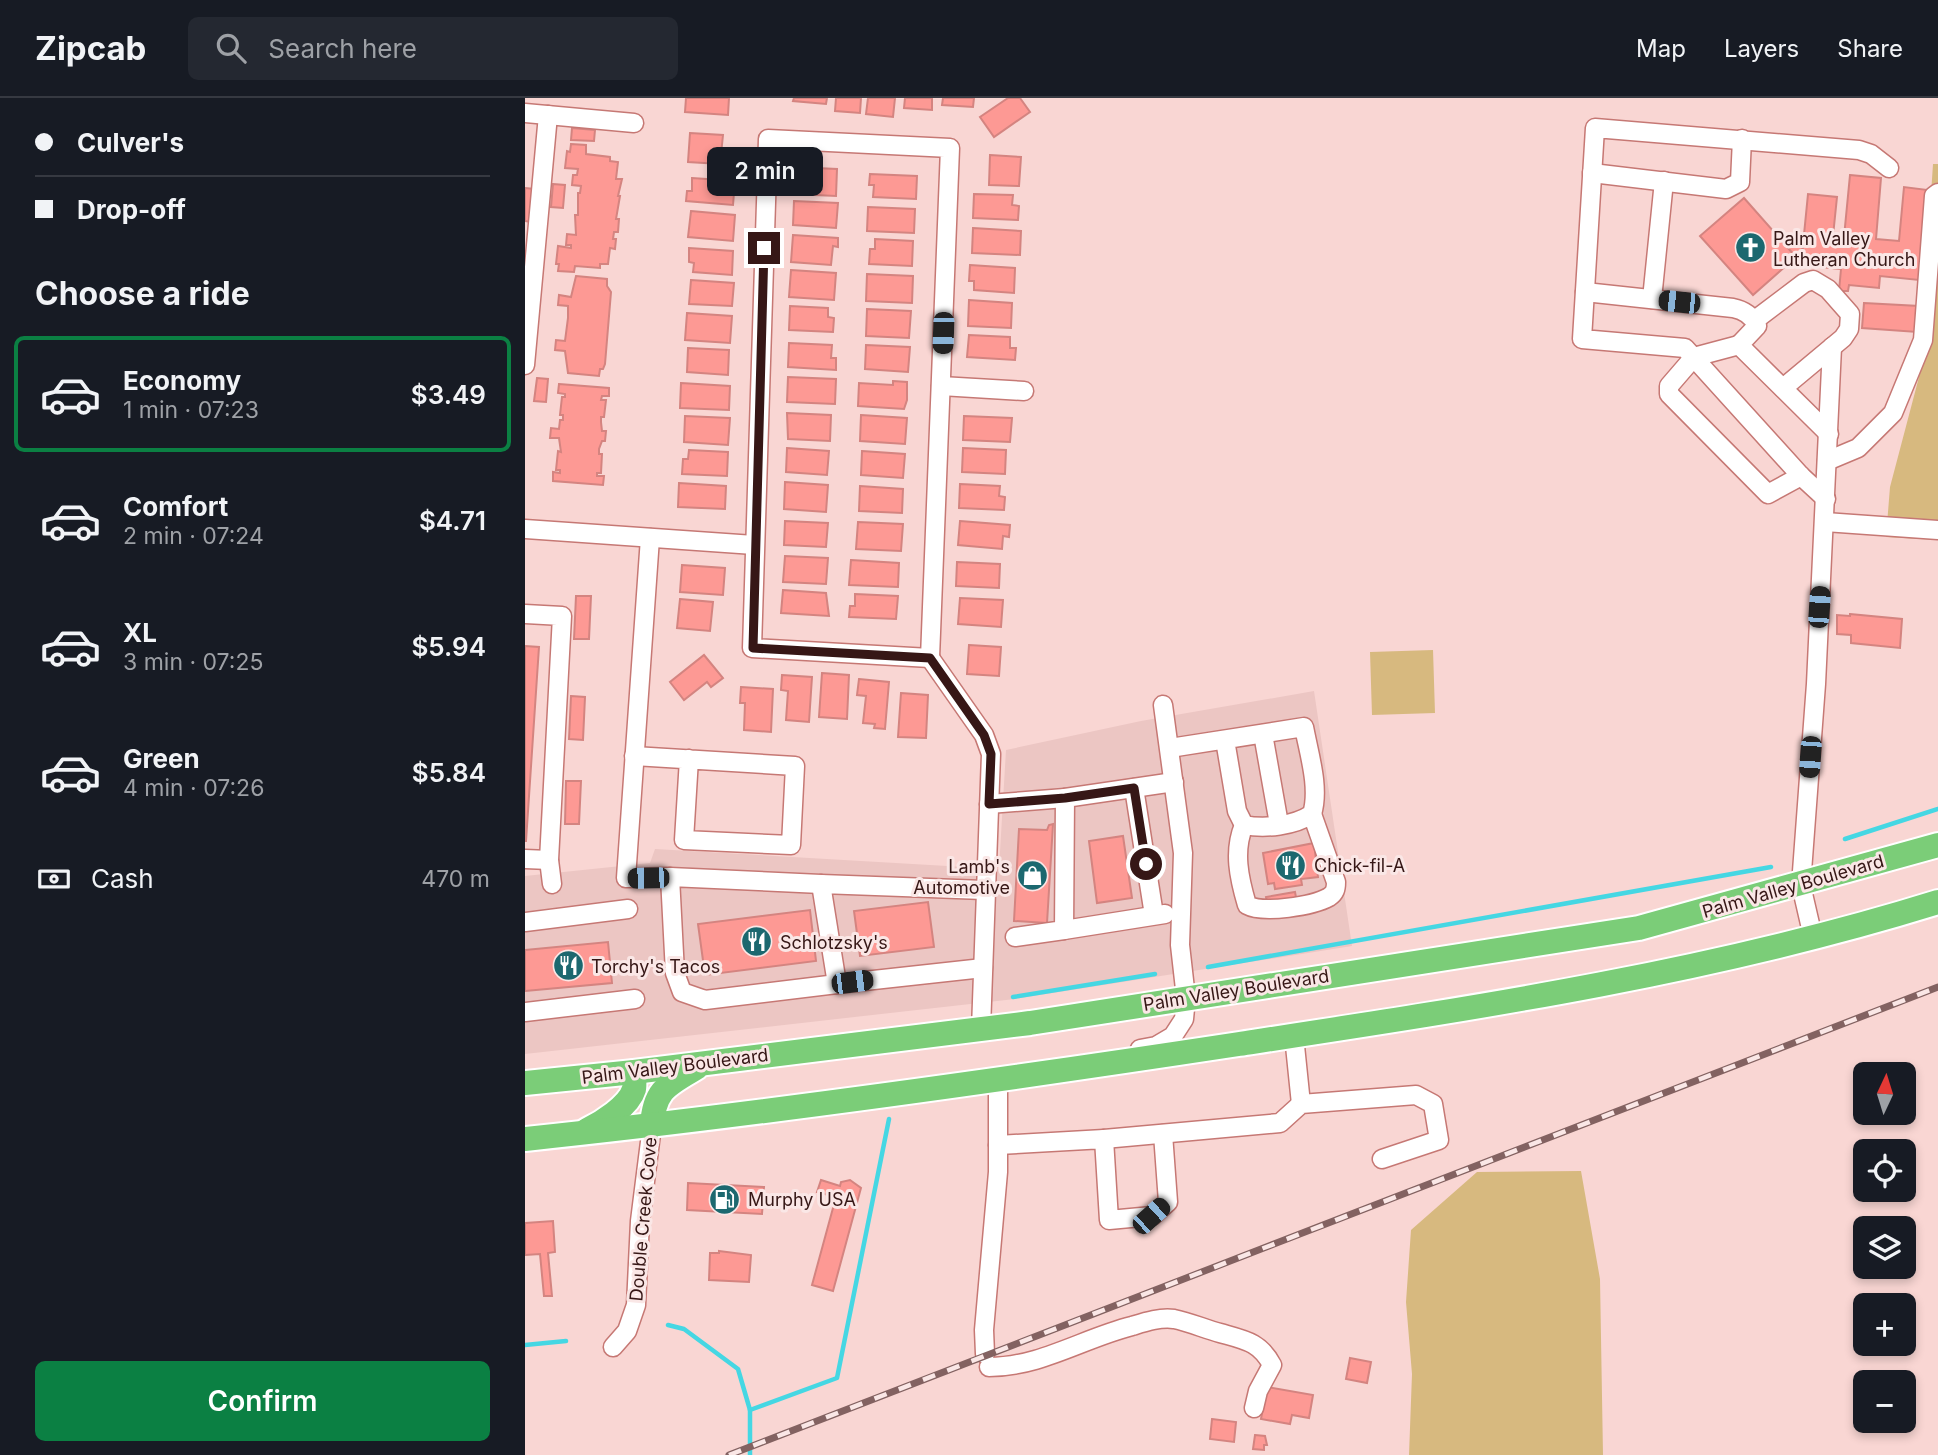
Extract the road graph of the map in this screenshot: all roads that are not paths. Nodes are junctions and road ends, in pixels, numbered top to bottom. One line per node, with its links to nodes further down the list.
1 (525, 113): 2 (street)
2 (548, 115): 3 (street); 15 (street)
3 (634, 123)
4 (1742, 139): 5 (street); 6 (street); 7 (street)
5 (1889, 168)
6 (1592, 173): 7 (street); 9 (street)
7 (1664, 181): 10 (street)
8 (1938, 193): 20 (street)
9 (1585, 292): 10 (street); 14 (street)
10 (1652, 299): 11 (street)
11 (1755, 320): 12 (street); 13 (street)
12 (1739, 345): 14 (street); 17 (street)
13 (1832, 347): 17 (street); 19 (street)
14 (1694, 357): 21 (street); 21 (street)
15 (525, 365)
16 (941, 386): 18 (street); 27 (street); 29 (street)
17 (1783, 388): 19 (street)
18 (1024, 391)
19 (1829, 434): 20 (street)
20 (1827, 461): 22 (street)
21 (1801, 476): 22 (street)
22 (1826, 499): 23 (street)
23 (1825, 522): 25 (street); 49 (street)
24 (525, 529): 26 (street)
25 (1938, 530)
26 (650, 538): 27 (street); 34 (street)
27 (754, 545): 29 (street)
28 (525, 614): 45 (street)
29 (930, 658): 39 (street)
30 (1163, 705): 33 (street)
31 (1263, 734): 32 (street); 40 (street); 41 (street)
32 (1224, 740): 33 (street); 42 (street)
33 (1170, 748): 36 (street)
34 (634, 756): 35 (street); 46 (street)
35 (689, 759): 35 (street)
36 (1174, 782): 37 (street); 53 (street)
37 (1134, 788): 38 (street); 54 (street)
38 (1065, 798): 39 (street); 56 (street)
39 (989, 804): 50 (street)
40 (1312, 814): 41 (street); 42 (street)
41 (1279, 824): 42 (street)
42 (1244, 825)
43 (1938, 845): 49 (highway, Palm Valley Boulevard)
44 (525, 859): 45 (street)
45 (549, 860): 47 (street)
46 (670, 877): 48 (street); 60 (street)
47 (552, 884)
48 (821, 884): 50 (street); 60 (street)
49 (1801, 885): 58 (street); 61 (highway, Palm Valley Boulevard)
50 (984, 890): 59 (street)
51 (1938, 902): 58 (highway)
52 (628, 909): 55 (street)
53 (1180, 911): 54 (street); 61 (street)
54 (1154, 915): 56 (street)
55 (525, 922)
56 (1064, 930): 57 (street)
57 (1015, 937)
58 (1813, 937): 65 (highway)
59 (983, 968): 60 (street); 64 (street)
60 (837, 984)
61 (1186, 998): 64 (highway, Palm Valley Boulevard); 70 (street)
62 (635, 999): 63 (street)
63 (525, 1012)
64 (981, 1029): 66 (highway, Palm Valley Boulevard)
65 (1294, 1036): 68 (highway); 71 (street)
66 (703, 1064): 67 (highway, Palm Valley Boulevard); 72 (highway)
67 (634, 1072): 69 (highway, Palm Valley Boulevard); 73 (highway)
68 (998, 1080): 70 (highway); 77 (street)
69 (525, 1083)
70 (838, 1102): 72 (highway)
71 (1301, 1104): 74 (street); 78 (street)
72 (652, 1126): 73 (highway); 79 (street, Double Creek Cove)
73 (580, 1133): 75 (highway)
74 (1163, 1134): 76 (street); 76 (street)
75 (525, 1139)
76 (1104, 1139): 77 (street)
77 (998, 1145): 80 (street)
78 (1382, 1159)
79 (613, 1347)
80 (1254, 1408)

